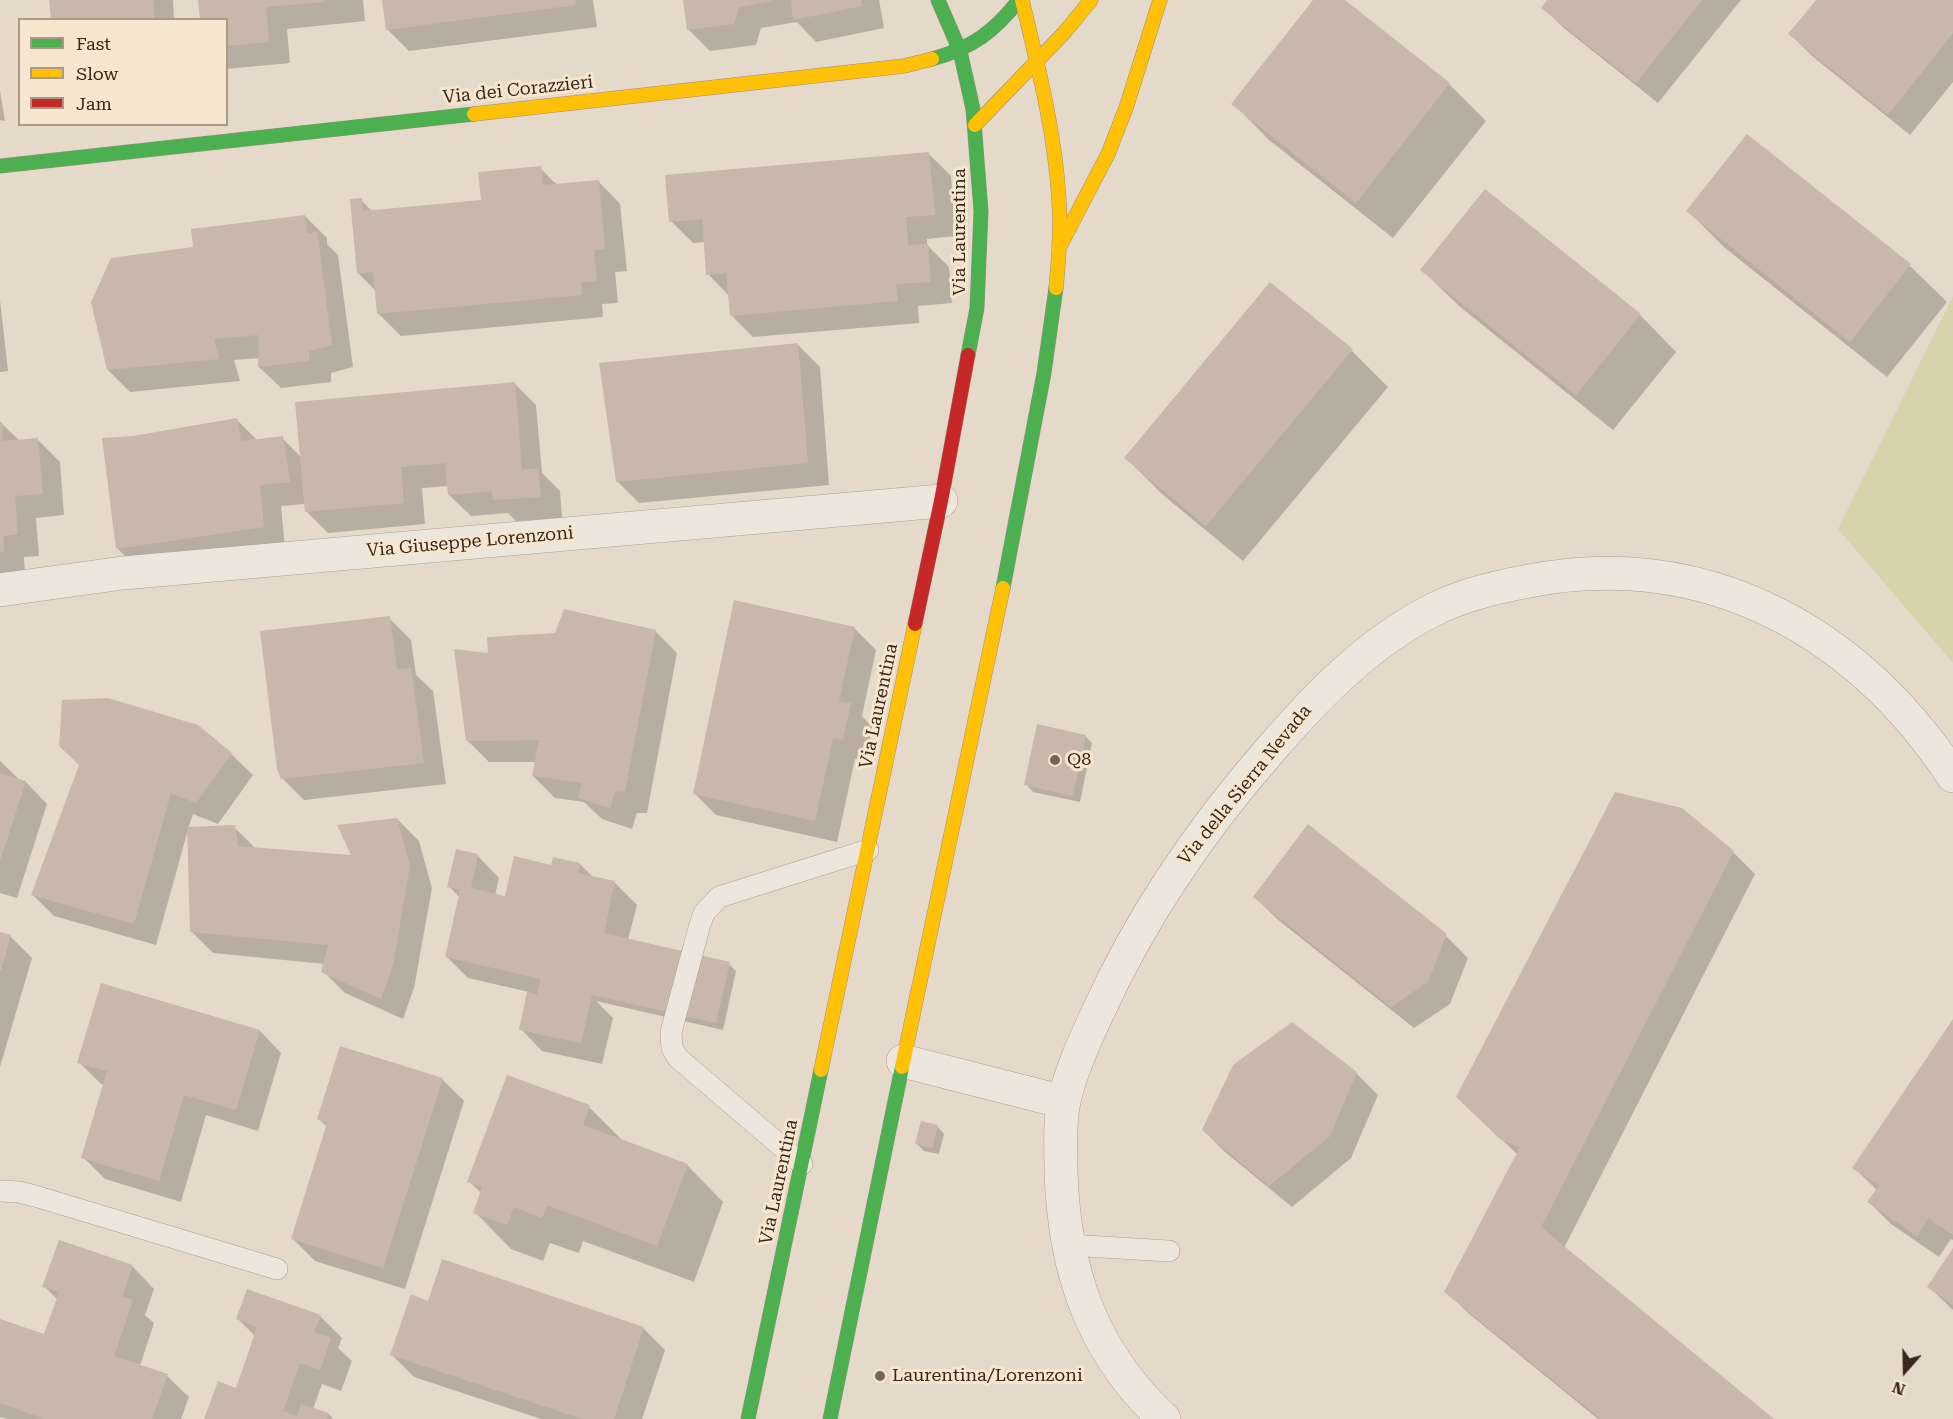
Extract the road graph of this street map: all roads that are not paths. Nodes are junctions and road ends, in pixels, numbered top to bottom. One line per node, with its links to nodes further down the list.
1 (938, 0): 5 (main road, Via Laurentina)
2 (1021, 0): 5 (main road, Via dei Corazzieri); 6 (main road)
3 (1090, 0): 6 (main road)
4 (1160, 0): 9 (main road)
5 (960, 51): 7 (main road, Via Laurentina); 8 (main road, Via dei Corazzieri)
6 (1037, 59): 7 (main road); 9 (main road)
7 (975, 125): 10 (main road, Via Laurentina)
8 (0, 166)
9 (1058, 248): 14 (main road)
10 (941, 501): 11 (street, Via Giuseppe Lorenzoni); 13 (main road, Via Laurentina)
11 (0, 590)
12 (1953, 776): 15 (street, Via della Sierra Nevada)
13 (868, 850): 16 (main road, Via Laurentina); 16 (lane)
14 (903, 1061): 15 (street); 22 (main road)
15 (1064, 1102): 18 (street, Via della Sierra Nevada)
16 (802, 1164): 21 (main road, Via Laurentina)
17 (0, 1191): 20 (lane)
18 (1069, 1245): 19 (lane); 23 (street, Via della Sierra Nevada)
19 (1169, 1251)
20 (277, 1269)
21 (748, 1419)
22 (830, 1419)
23 (1164, 1419)

